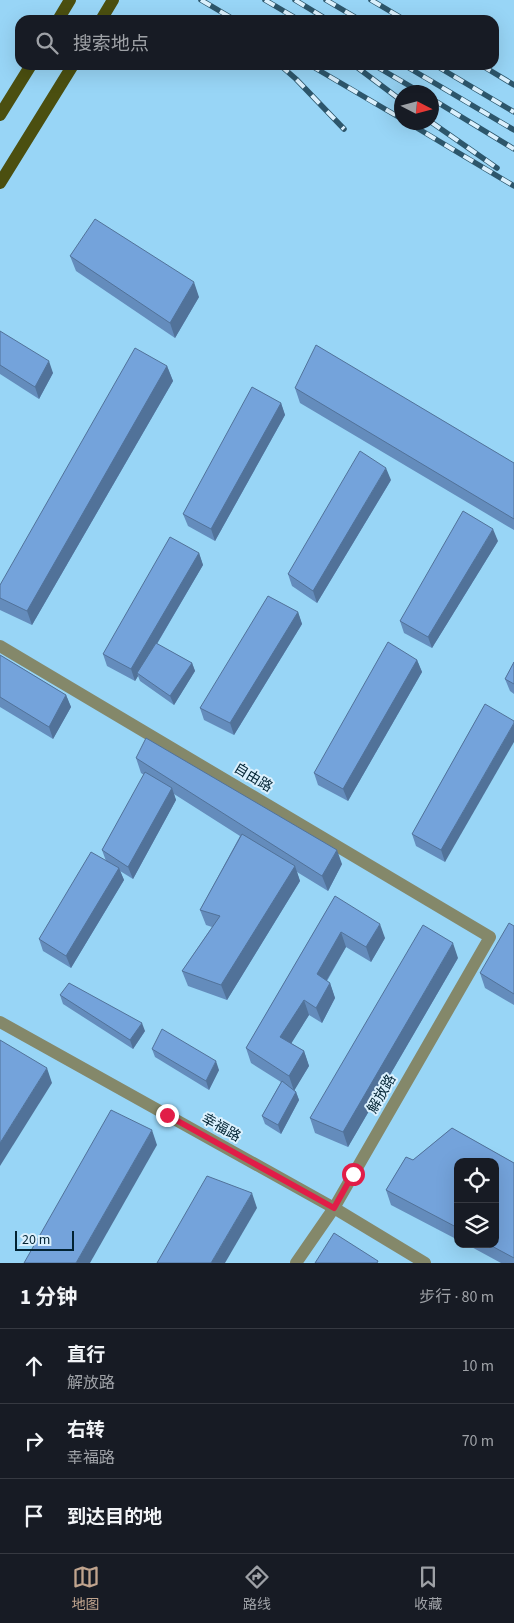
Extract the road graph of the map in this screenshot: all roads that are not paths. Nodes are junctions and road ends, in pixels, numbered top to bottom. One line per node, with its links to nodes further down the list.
1 (70, 0): 3 (main road)
2 (113, 0): 4 (main road)
3 (61, 15)
4 (104, 15)
5 (28, 70): 7 (main road)
6 (70, 70): 8 (main road)
7 (0, 115)
8 (0, 183)
9 (0, 646): 10 (street, 自由路)
10 (490, 937): 12 (street, 解放路)
11 (0, 1022): 12 (street, 幸福路)
12 (334, 1208): 13 (street, 解放路); 14 (street, 幸福路)
13 (296, 1263)
14 (425, 1263)

